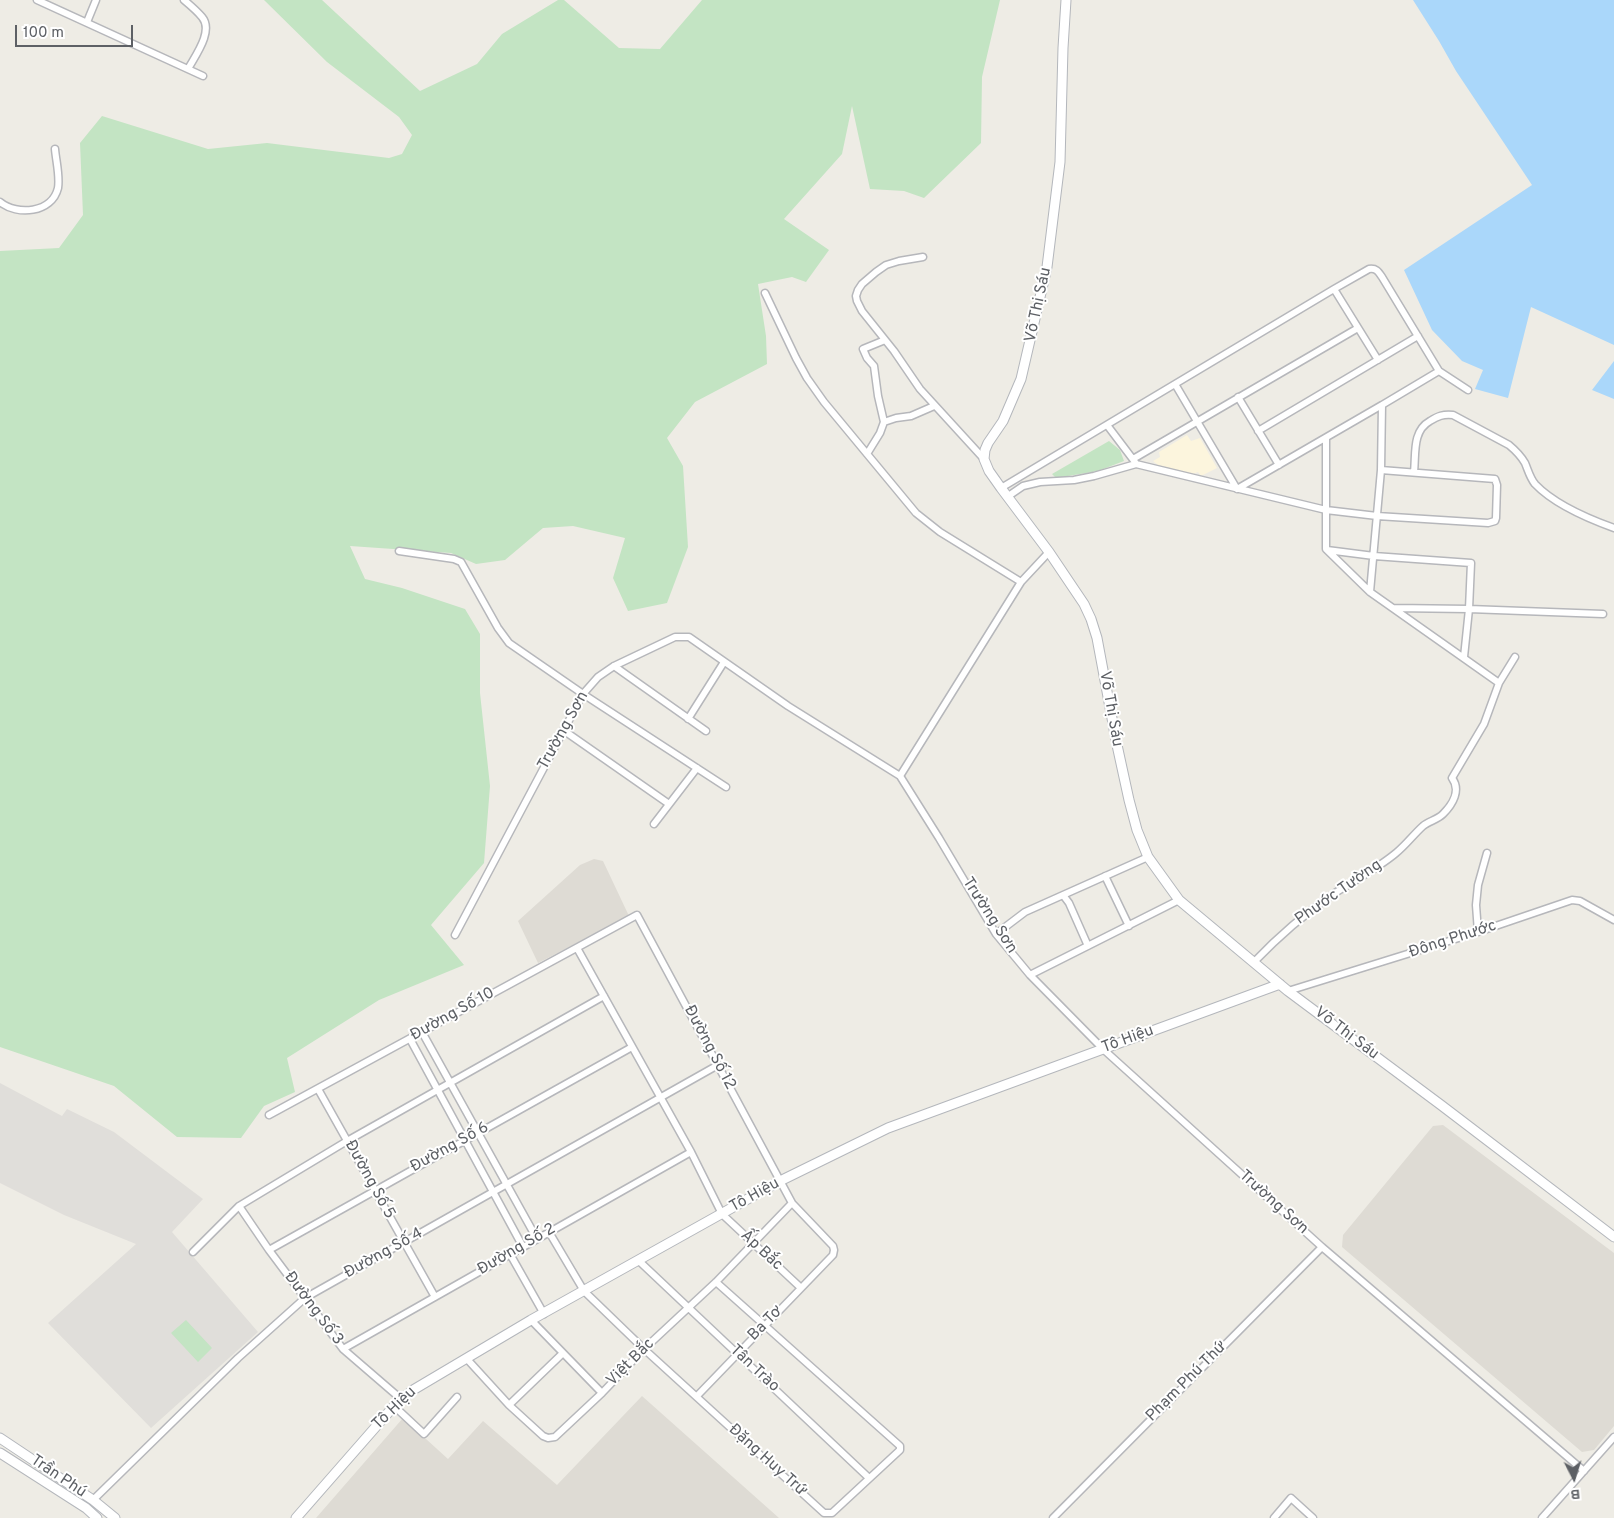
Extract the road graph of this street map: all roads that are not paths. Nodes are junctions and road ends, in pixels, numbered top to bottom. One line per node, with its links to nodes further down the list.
1 (37, 0): 5 (street)
2 (96, 0): 5 (street)
3 (184, 0): 6 (street)
4 (1066, 0): 29 (main road, Võ Thị Sáu)
5 (87, 22): 6 (street)
6 (188, 69): 7 (street)
7 (203, 76)
8 (55, 149): 9 (street)
9 (0, 202)
10 (923, 257): 15 (street)
11 (1334, 289): 13 (street); 14 (street); 18 (street)
12 (765, 294): 28 (street)
13 (1358, 328): 16 (street); 20 (street)
14 (1418, 336): 16 (street); 17 (street)
15 (885, 340): 21 (street); 24 (street)
16 (1378, 360): 26 (street)
17 (1439, 371): 19 (street); 22 (street)
18 (1175, 384): 23 (street); 25 (street)
19 (1468, 390)
20 (1238, 396): 23 (street); 26 (street)
21 (934, 406): 24 (street); 29 (street)
22 (1382, 406): 27 (street); 32 (street)
23 (1197, 421): 30 (street); 35 (street)
24 (884, 422): 28 (street)
25 (1107, 425): 30 (street); 34 (street)
26 (1258, 431): 31 (street)
27 (1326, 438): 31 (street); 37 (street)
28 (867, 454): 44 (street)
29 (984, 459): 34 (main road, Võ Thị Sáu)
30 (1135, 461): 35 (street); 36 (street)
31 (1279, 465): 35 (street)
32 (1381, 470): 33 (street); 38 (street)
33 (1414, 472): 38 (street); 39 (street)
34 (1001, 488): 36 (main road, Võ Thị Sáu)
35 (1237, 489): 37 (street)
36 (1006, 497): 42 (main road, Võ Thị Sáu)
37 (1326, 510): 38 (street); 40 (street)
38 (1377, 516): 43 (street)
39 (1614, 528)
40 (1327, 550): 43 (street); 45 (street)
41 (399, 551): 54 (street)
42 (1048, 552): 44 (street); 64 (main road, Võ Thị Sáu)
43 (1374, 556): 45 (street); 47 (street)
44 (1021, 582): 59 (street)
45 (1370, 592): 46 (street)
46 (1392, 608): 47 (street); 49 (street)
47 (1469, 609): 48 (street); 49 (street)
48 (1603, 614)
49 (1464, 657): 53 (street)
50 (1515, 657): 53 (street)
51 (724, 662): 52 (street, Trường Sơn); 55 (street); 59 (street, Trường Sơn)
52 (614, 666): 54 (street, Trường Sơn); 55 (street)
53 (1499, 683): 76 (street, Phước Tường)
54 (583, 694): 56 (street, Trường Sơn); 58 (street)
55 (688, 718): 57 (street)
56 (563, 730): 61 (street); 73 (street, Trường Sơn)
57 (706, 731)
58 (697, 768): 60 (street); 61 (street)
59 (900, 776): 72 (street, Trường Sơn)
60 (726, 787)
61 (669, 804): 62 (street)
62 (654, 824)
63 (1487, 853): 71 (street)
64 (1148, 857): 65 (street); 67 (main road, Võ Thị Sáu)
65 (1105, 876): 66 (street); 70 (street)
66 (1063, 895): 72 (street); 74 (street)
67 (1180, 900): 70 (street); 76 (main road, Võ Thị Sáu)
68 (638, 915): 75 (street, Đường Số 10); 85 (street, Đường Số 12)
69 (1614, 920): 71 (street, Đông Phước)
70 (1129, 926): 74 (street)
71 (1478, 932): 79 (street, Đông Phước)
72 (996, 934): 77 (street, Trường Sơn)
73 (455, 935)
74 (1088, 946): 77 (street)
75 (577, 948): 80 (street, Ấp Bắc); 81 (street, Đường Số 10)
76 (1254, 962): 78 (main road, Võ Thị Sáu)
77 (1030, 975): 84 (street, Trường Sơn)
78 (1280, 984): 79 (main road, Võ Thị Sáu); 84 (main road, Tô Hiệu)
79 (1288, 991): 103 (main road, Võ Thị Sáu)
80 (604, 996): 83 (street, Ấp Bắc); 86 (street)
81 (422, 1032): 82 (street, Đường Số 10); 86 (street)
82 (410, 1039): 87 (street, Đường Số 10); 88 (street)
83 (632, 1047): 89 (street, Ấp Bắc); 91 (street, Đường Số 6)
84 (1103, 1049): 95 (main road, Tô Hiệu); 108 (street, Trường Sơn)
85 (718, 1065): 89 (street, Đường Số 4); 95 (street, Đường Số 12)
86 (450, 1083): 88 (street); 91 (street)
87 (318, 1089): 90 (street, Đường Số 10); 93 (street, Đường Số 5)
88 (438, 1090): 92 (street); 93 (street)
89 (661, 1098): 94 (street, Ấp Bắc); 96 (street, Đường Số 4)
90 (269, 1115)
91 (478, 1133): 92 (street, Đường Số 6); 96 (street)
92 (465, 1140): 97 (street, Đường Số 6); 98 (street)
93 (347, 1141): 97 (street, Đường Số 5); 100 (street)
94 (690, 1152): 101 (street, Ấp Bắc); 102 (street, Đường Số 2)
95 (780, 1181): 99 (street, Đường Số 12); 101 (main road, Tô Hiệu)
96 (508, 1185): 98 (street, Đường Số 4); 104 (street)
97 (375, 1190): 105 (street, Đường Số 5); 109 (street, Đường Số 6)
98 (493, 1193): 105 (street, Đường Số 4); 107 (street)
99 (792, 1203): 106 (street, Việt Bắc); 110 (street, Đường Số 12)
100 (239, 1206): 109 (street, Đường Số 3); 111 (street)
101 (722, 1214): 106 (street, Ấp Bắc); 113 (main road, Tô Hiệu)
102 (549, 1232): 104 (street, Đường Số 2); 116 (street, Đặng Huy Trứ)
103 (1614, 1237)
104 (537, 1239): 107 (street, Đường Số 2)
105 (404, 1243): 117 (street, Đường Số 5); 118 (street, Đường Số 4)
106 (754, 1244): 114 (street, Việt Bắc); 115 (street, Ấp Bắc)
107 (522, 1247): 112 (street, Đường Số 2)
108 (1322, 1247): 137 (street, Trường Sơn); 144 (street, Phạm Phú Thứ)
109 (268, 1250): 118 (street, Đường Số 3)
110 (834, 1250): 115 (street, Ba Tơ)
111 (193, 1252)
112 (510, 1254): 117 (street, Đường Số 2); 120 (street)
113 (639, 1261): 116 (main road, Tô Hiệu); 119 (street, Tân Trào)
114 (716, 1282): 119 (street, Việt Bắc); 122 (street, Đặng Huy Trứ)
115 (801, 1288): 122 (street, Ba Tơ)
116 (584, 1292): 120 (main road, Tô Hiệu); 124 (street, Đặng Huy Trứ)
117 (435, 1297): 123 (street, Đường Số 2)
118 (305, 1298): 123 (street, Đường Số 3); 139 (street, Đường Số 4)
119 (689, 1308): 124 (street, Việt Bắc); 126 (street, Tân Trào)
120 (544, 1314): 121 (main road, Tô Hiệu)
121 (531, 1320): 125 (street); 127 (main road, Tô Hiệu)
122 (764, 1326): 126 (street, Ba Tơ); 138 (street, Đặng Huy Trứ)
123 (344, 1349): 131 (street, Đường Số 3)
124 (644, 1349): 128 (street, Việt Bắc); 129 (street, Đặng Huy Trứ)
125 (563, 1353): 128 (street); 132 (street)
126 (738, 1354): 129 (street, Ba Tơ); 138 (street, Tân Trào)
127 (467, 1359): 131 (main road, Tô Hiệu); 132 (street, Việt Bắc)
128 (602, 1393): 132 (street, Việt Bắc)
129 (697, 1396): 138 (street, Đặng Huy Trứ)
130 (457, 1398): 133 (street)
131 (401, 1399): 133 (main road, Tô Hiệu)
132 (509, 1405)
133 (394, 1406): 143 (main road, Tô Hiệu)
134 (1614, 1437): 137 (street)
135 (0, 1438): 139 (main road, Trần Phú)
136 (0, 1453): 140 (main road, Trần Phú)
137 (1584, 1471): 147 (street)
138 (869, 1478)
139 (93, 1500): 140 (main road); 142 (main road, Trần Phú)
140 (86, 1508): 141 (main road, Trần Phú)
141 (98, 1518)
142 (115, 1518)
143 (296, 1518)
144 (1052, 1518)
145 (1274, 1518): 146 (street)
146 (1312, 1518)
147 (1542, 1518)

